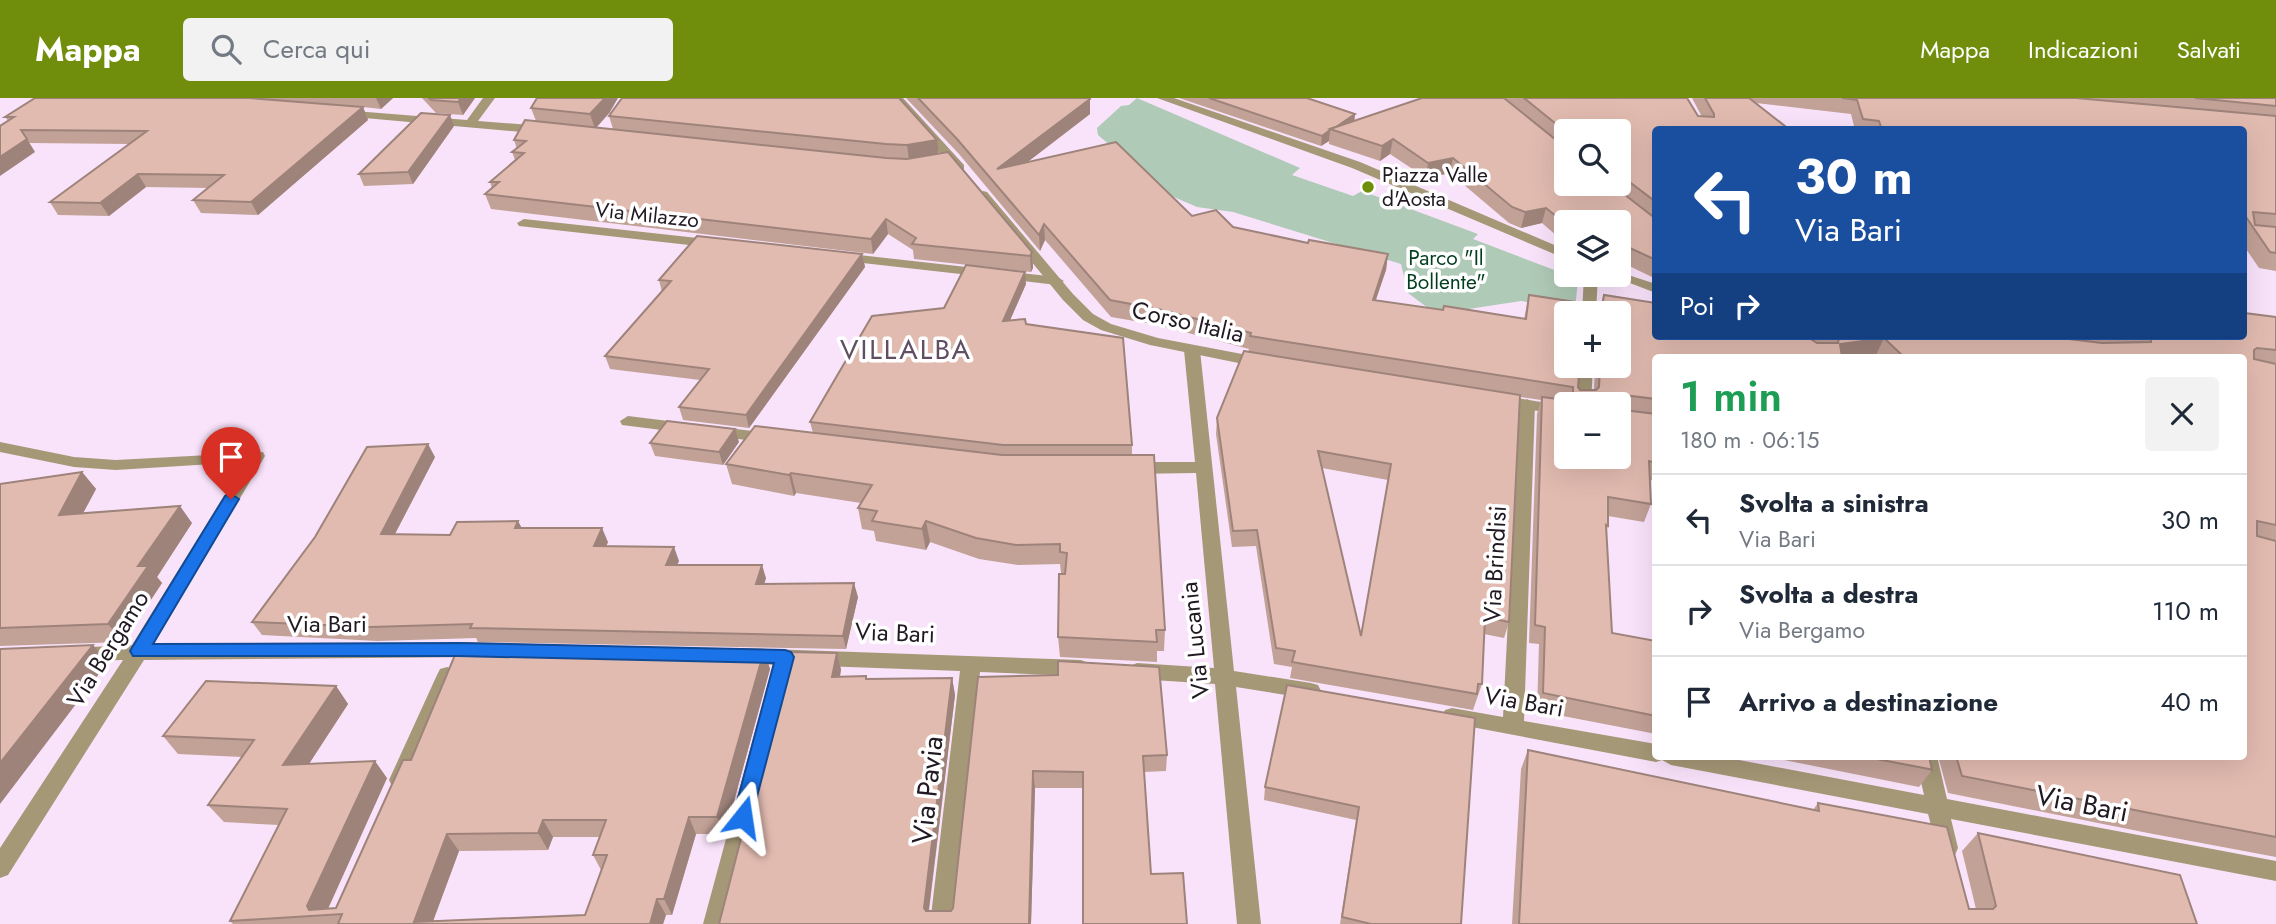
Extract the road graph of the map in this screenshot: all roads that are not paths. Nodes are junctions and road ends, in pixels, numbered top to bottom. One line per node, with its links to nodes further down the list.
1 (345, 98): 5 (street)
2 (489, 98): 5 (street)
3 (897, 98): 12 (street, Corso Italia)
4 (1163, 98): 9 (street)
5 (471, 122): 6 (street)
6 (558, 132)
7 (524, 223): 8 (street, Via Milazzo)
8 (730, 245)
9 (1554, 250)
10 (825, 256): 12 (street)
11 (1631, 280): 13 (street)
12 (1057, 281): 14 (street, Corso Italia)
13 (1652, 288)
14 (1192, 350): 15 (street, Corso Italia); 22 (street, Via Lucania)
15 (1280, 366)
16 (1486, 398): 17 (street)
17 (1527, 404): 18 (street); 34 (street, Via Brindisi)
18 (1554, 409)
19 (628, 421): 20 (street)
20 (793, 442)
21 (0, 447): 26 (street, Via Bergamo)
22 (1204, 467): 23 (street); 31 (street, Via Lucania)
23 (1109, 469)
24 (458, 650): 25 (street, Via Bari); 26 (street, Via Bari); 38 (street)
25 (499, 650)
26 (139, 651): 27 (street, Via Bari); 40 (street, Via Bergamo)
27 (56, 654)
28 (717, 655): 29 (street, Via Bari)
29 (785, 657): 30 (street, Via Bari); 43 (street)
30 (971, 662): 31 (street, Via Bari); 44 (street, Via Pavia)
31 (1225, 677): 32 (street, Via Bari); 45 (street, Via Lucania)
32 (1335, 696)
33 (1430, 712): 34 (street, Via Bari)
34 (1513, 726): 35 (street, Via Bari)
35 (1652, 752)
36 (1692, 760): 39 (street, Via Bari)
37 (1927, 760): 39 (street)
38 (393, 797)
39 (1938, 806): 41 (street, Via Bari); 42 (street)
40 (4, 857)
41 (2276, 871)
42 (1953, 872)
43 (715, 924)
44 (942, 924)
45 (1249, 924)

